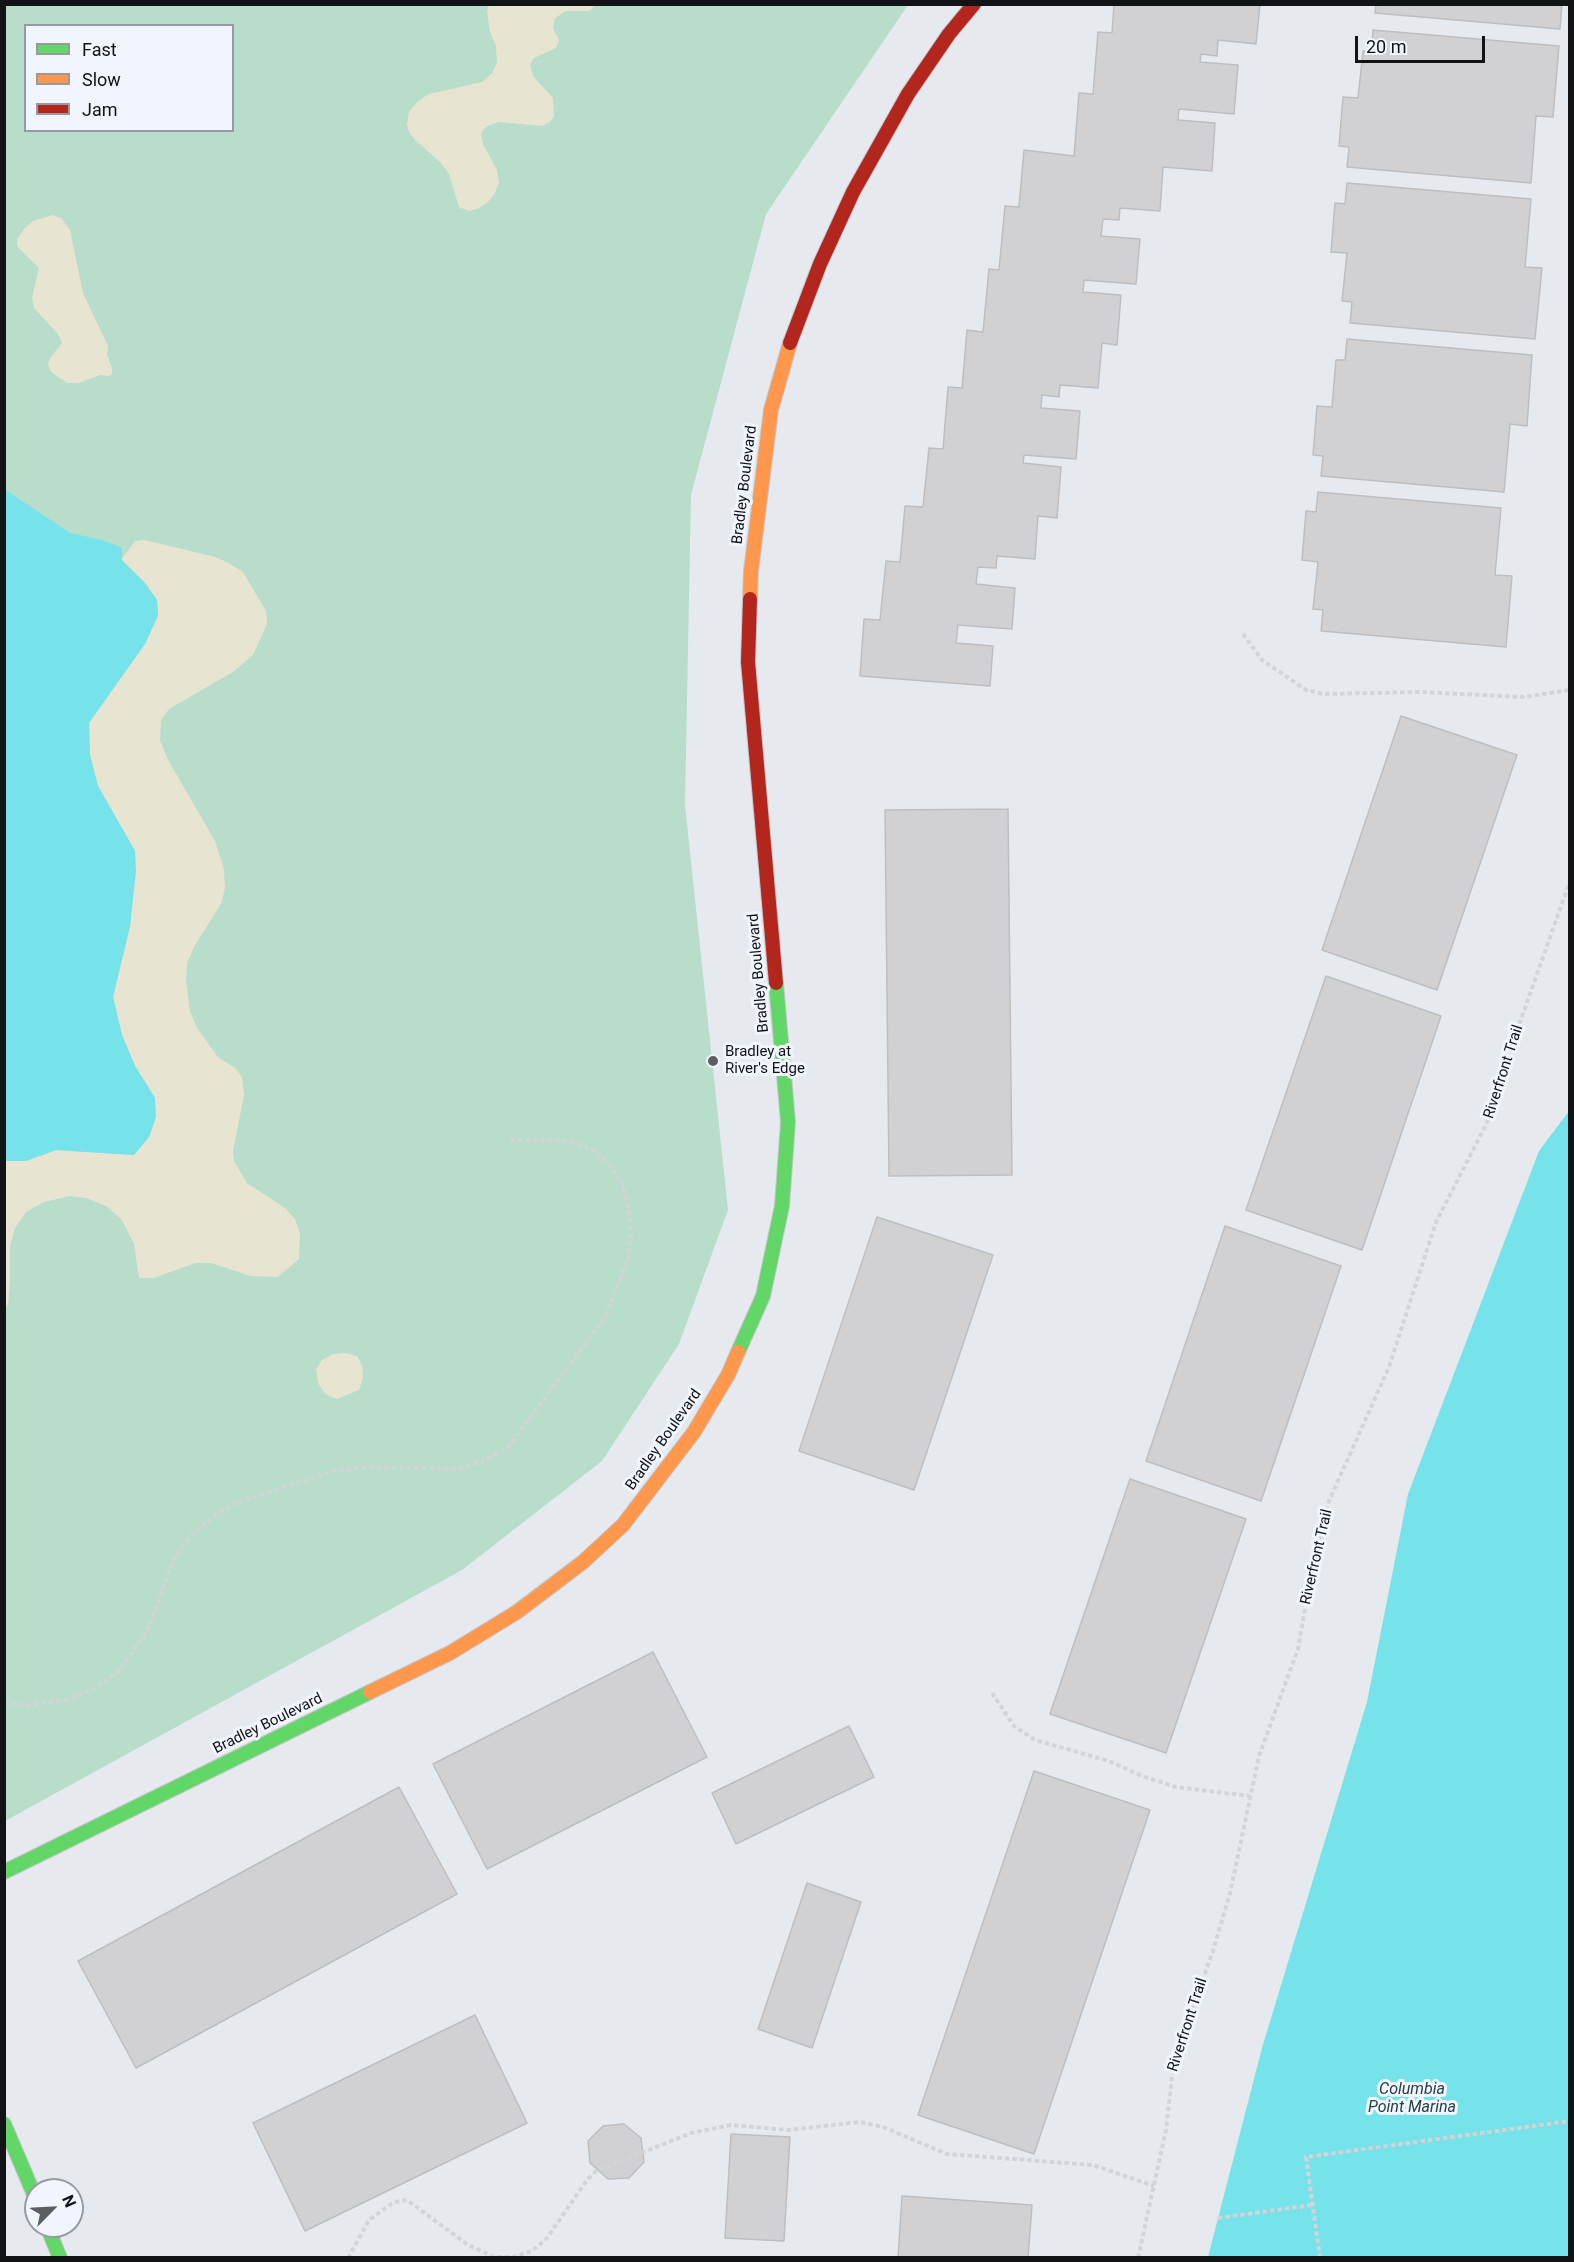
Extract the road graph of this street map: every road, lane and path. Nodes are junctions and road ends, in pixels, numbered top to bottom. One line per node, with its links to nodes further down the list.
1 (974, 4): 11 (street, Bradley Boulevard)
2 (1243, 634): 5 (path)
3 (1569, 644): 4 (path)
4 (1569, 665)
5 (1569, 690)
6 (1569, 880): 10 (path, Riverfront Trail)
7 (507, 1140): 9 (path)
8 (992, 1693): 10 (path)
9 (4, 1703)
10 (1250, 1796): 15 (path, Riverfront Trail)
11 (4, 1872)
12 (1569, 2121): 16 (path)
13 (4, 2124): 14 (street)
14 (27, 2178)
15 (1154, 2186): 20 (path); 21 (path, Riverfront Trail)
16 (1313, 2205): 17 (path); 22 (path)
17 (1218, 2218)
18 (52, 2238): 19 (street)
19 (60, 2258)
20 (348, 2258)
21 (1138, 2258)
22 (1320, 2258)

